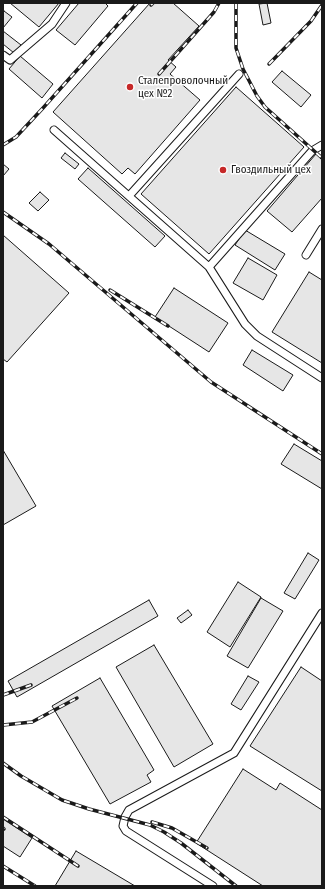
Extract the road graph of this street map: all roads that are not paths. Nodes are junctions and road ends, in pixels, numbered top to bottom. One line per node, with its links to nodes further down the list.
1 (66, 3): 2 (lane)
2 (3, 55)
3 (239, 74): 6 (lane)
4 (54, 130): 6 (lane)
5 (322, 145): 9 (lane)
6 (129, 196): 9 (lane)
7 (322, 229): 8 (lane)
8 (306, 255)
9 (209, 267): 10 (lane)
10 (322, 378)
11 (322, 613): 12 (lane)
12 (213, 886)

